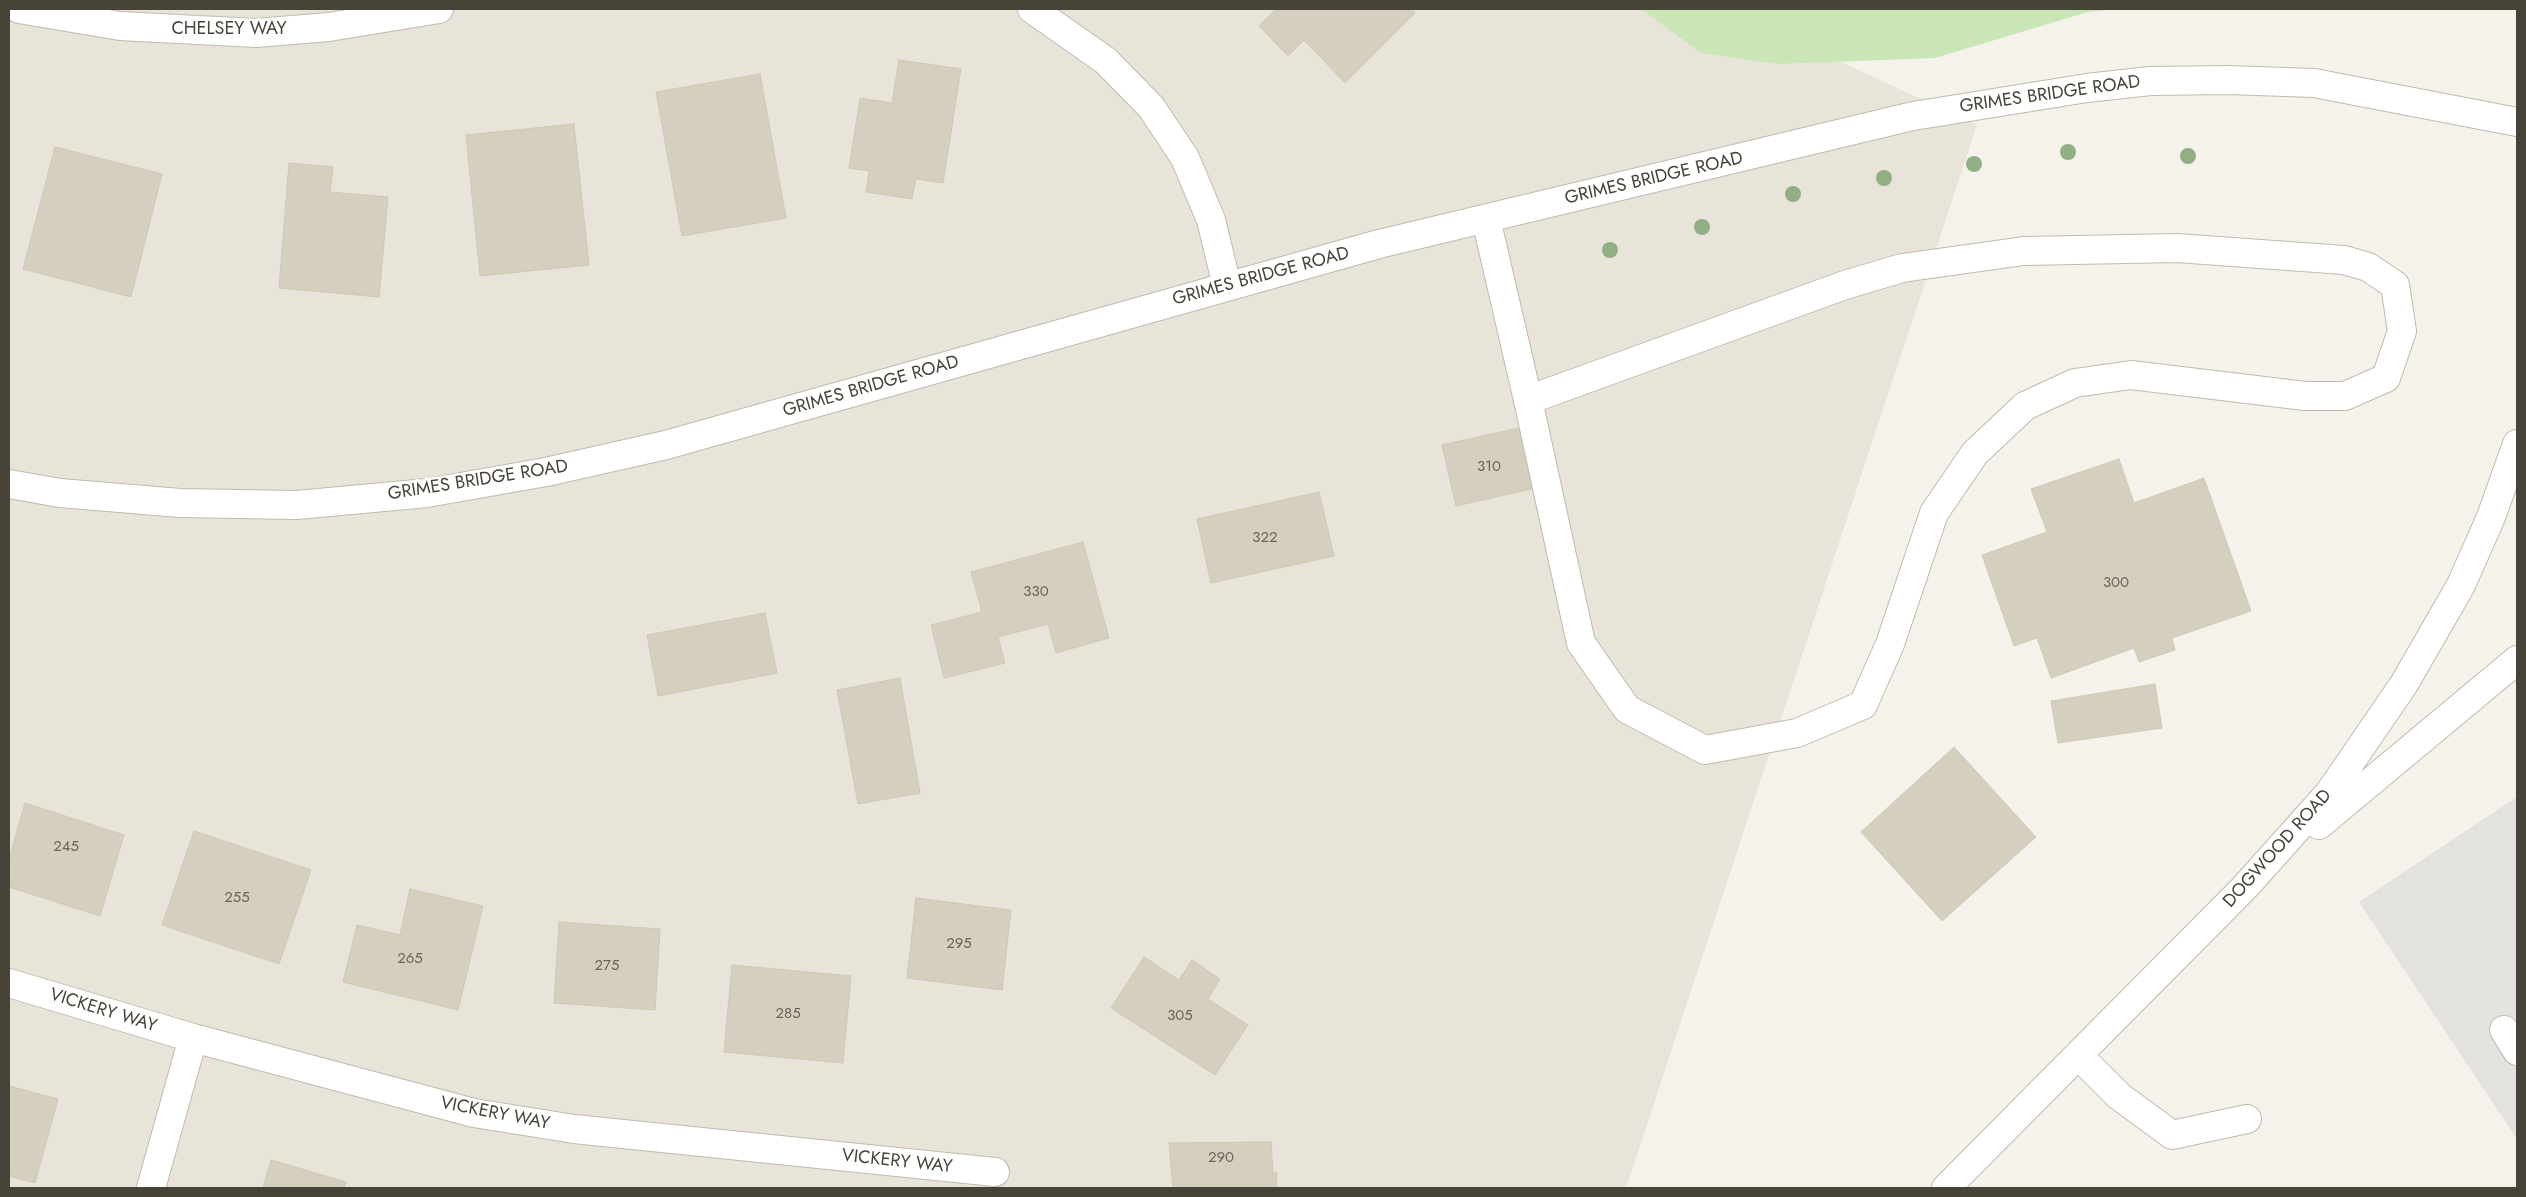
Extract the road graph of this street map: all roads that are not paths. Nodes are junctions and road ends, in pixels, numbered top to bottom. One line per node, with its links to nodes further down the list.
1 (19, 9): 2 (street, CHELSEY WAY)
2 (439, 9)
3 (1032, 9): 6 (street)
4 (2517, 122): 5 (street, GRIMES BRIDGE ROAD)
5 (1486, 218): 6 (street, GRIMES BRIDGE ROAD); 7 (street)
6 (1227, 286): 9 (street, GRIMES BRIDGE ROAD)
7 (1528, 400): 7 (street)
8 (2517, 444): 11 (street, DOGWOOD ROAD)
9 (9, 484)
10 (2517, 660): 11 (street)
11 (2246, 887): 14 (street, DOGWOOD ROAD)
12 (9, 983): 13 (street, VICKERY WAY)
13 (193, 1038): 16 (street, VICKERY WAY); 17 (street)
14 (2078, 1055): 15 (street); 18 (street, DOGWOOD ROAD)
15 (2247, 1119)
16 (995, 1172)
17 (151, 1188)
18 (1946, 1188)

